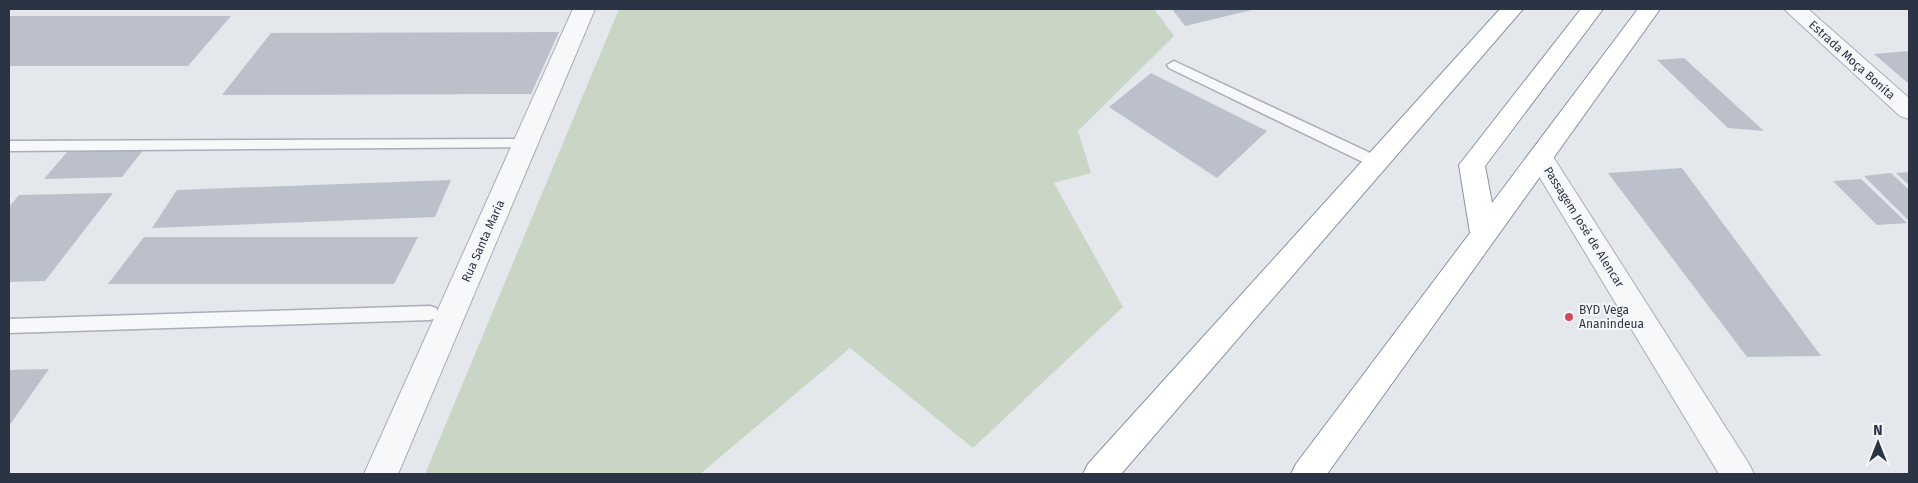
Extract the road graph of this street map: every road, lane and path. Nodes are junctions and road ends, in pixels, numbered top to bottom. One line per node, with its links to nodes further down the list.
1 (584, 9): 8 (street, Rua Santa Maria)
2 (1512, 9): 11 (highway)
3 (1592, 9): 12 (highway)
4 (1649, 9): 10 (highway)
5 (1796, 9): 7 (street, Estrada Moça Bonita)
6 (1174, 65): 11 (lane)
7 (1909, 110)
8 (525, 144): 9 (lane); 15 (street, Rua Santa Maria)
9 (9, 146)
10 (1541, 158): 12 (highway); 18 (street, Passagem José de Alencar)
11 (1376, 162): 16 (highway)
12 (1484, 236): 17 (highway)
13 (430, 313): 14 (lane)
14 (9, 326)
15 (381, 474)
16 (1100, 474)
17 (1308, 474)
18 (1737, 474)

